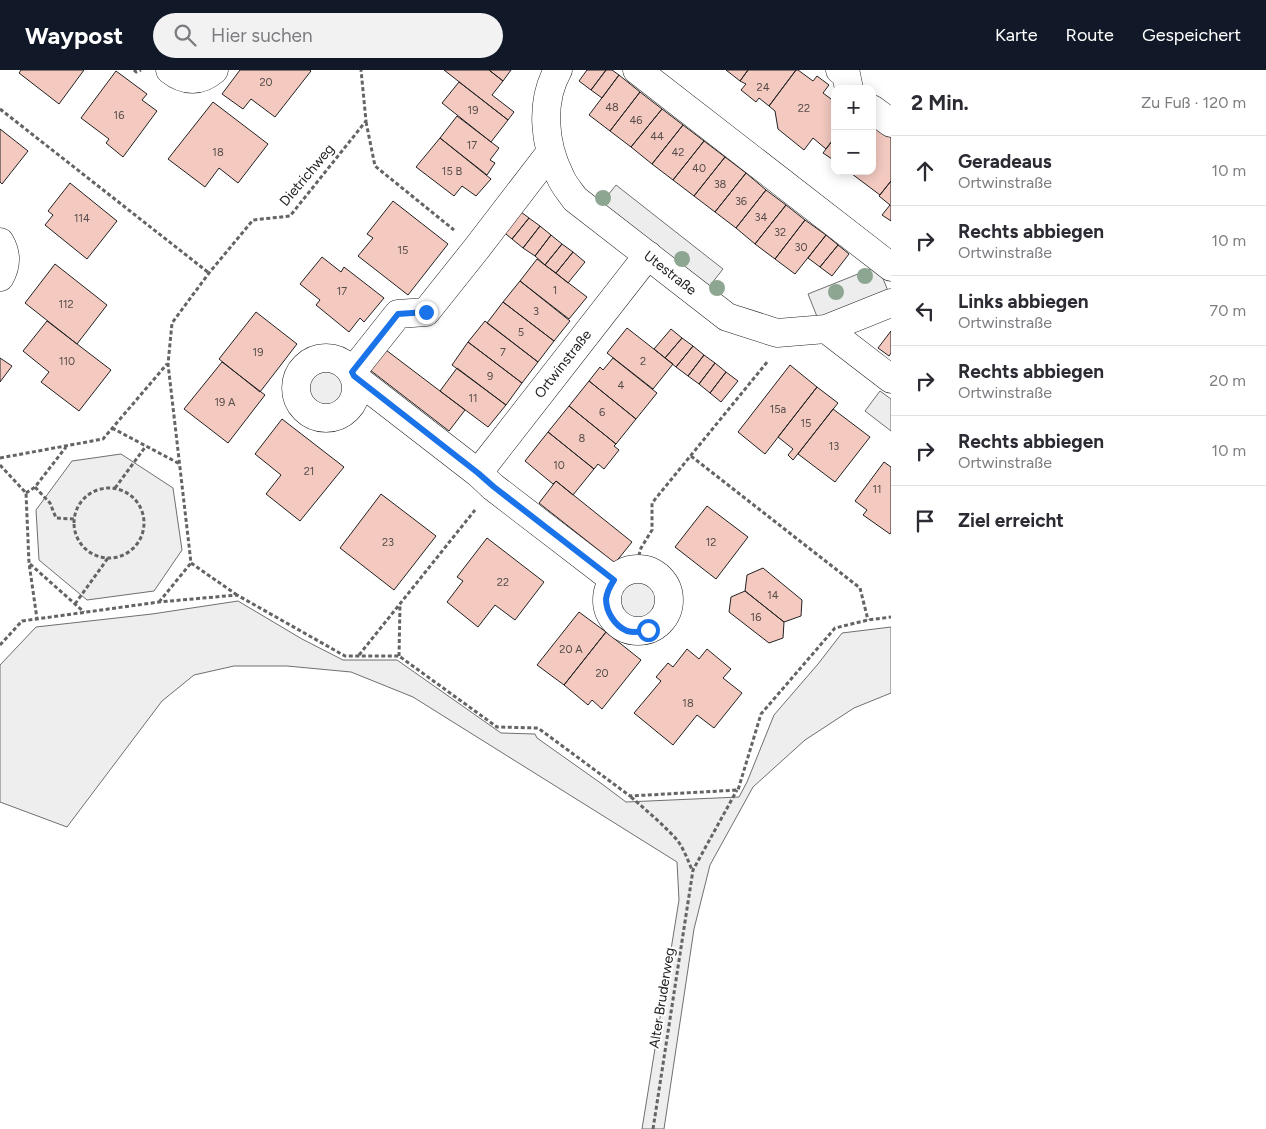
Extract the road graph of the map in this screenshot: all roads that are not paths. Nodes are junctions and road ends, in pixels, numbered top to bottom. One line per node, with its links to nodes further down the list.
1 (170, 70): 2 (street)
2 (214, 70)
3 (558, 70): 9 (street, Utestraße)
4 (638, 70): 12 (street)
5 (840, 70): 6 (street)
6 (848, 85)
7 (876, 112): 8 (street)
8 (891, 123)
9 (550, 153): 11 (street, Utestraße); 17 (street)
10 (0, 242): 13 (street)
11 (648, 255): 15 (street, Utestraße); 17 (street, Ortwinstraße)
12 (891, 267)
13 (0, 277)
14 (891, 303): 15 (street, Utestraße)
15 (826, 330): 16 (street)
16 (891, 379)
17 (486, 480): 18 (street)
18 (624, 574)

